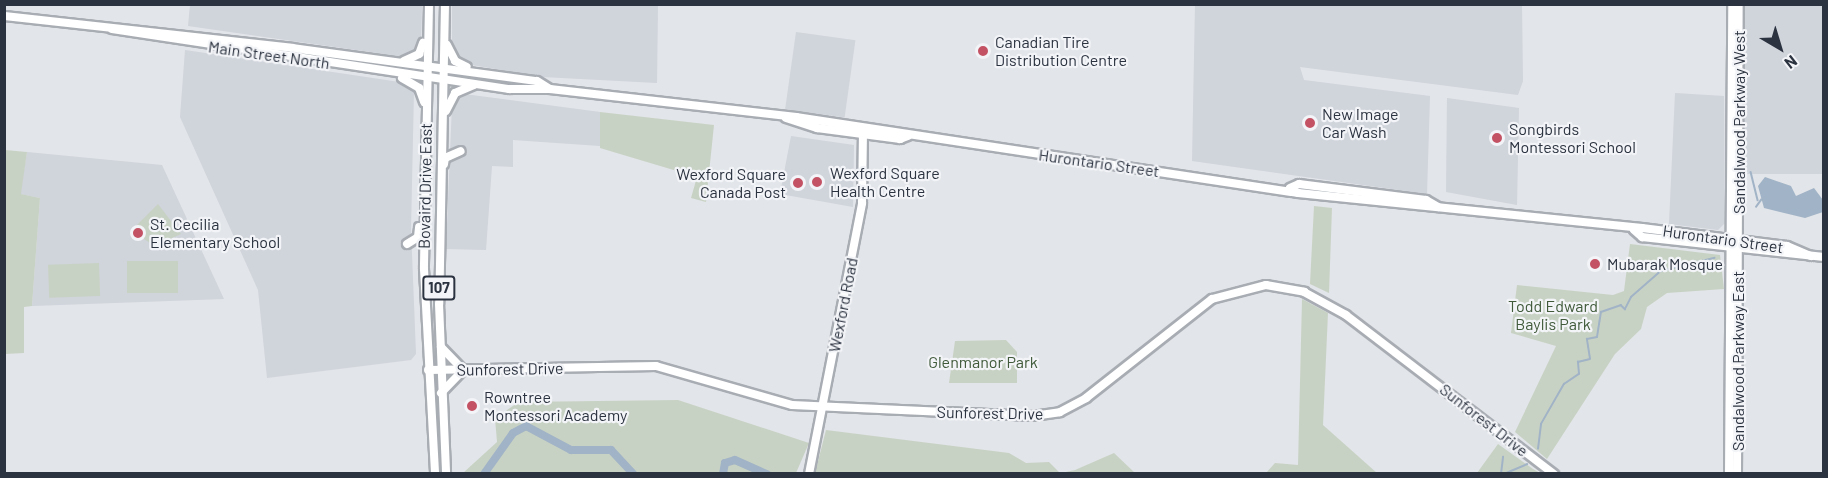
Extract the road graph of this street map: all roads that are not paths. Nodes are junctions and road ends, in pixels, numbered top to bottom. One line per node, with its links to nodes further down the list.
1 (429, 4): 6 (main road, 107)
2 (445, 4): 8 (main road, 107)
3 (1732, 4): 24 (street, Sandalwood Parkway West)
4 (1739, 4): 24 (street, Sandalwood Parkway West)
5 (4, 16): 7 (main road, Main Street North)
6 (428, 28): 9 (main road); 10 (main road, 107)
7 (112, 29): 9 (main road, Main Street North); 12 (main road, Main Street North)
8 (445, 33): 11 (main road, 107); 13 (main road)
9 (390, 61): 10 (main road, Main Street North)
10 (427, 66): 11 (main road, Hurontario Street); 14 (main road, 107)
11 (444, 68): 13 (main road, Hurontario Street); 15 (main road, 107)
12 (388, 72): 14 (main road, Main Street North); 18 (main road)
13 (483, 74): 17 (main road, Hurontario Street)
14 (427, 78): 15 (main road, Hurontario Street); 18 (main road, Bovaird Drive East / 107)
15 (443, 80): 16 (main road, Hurontario Street); 19 (main road, Bovaird Drive East / 107)
16 (478, 85): 17 (main road, Hurontario Street); 19 (main road)
17 (550, 88): 20 (main road, Hurontario Street)
18 (426, 109): 23 (main road, Bovaird Drive East / 107)
19 (442, 124): 22 (main road, Bovaird Drive East / 107)
20 (863, 130): 24 (main road, Hurontario Street); 32 (street, Wexford Road)
21 (461, 151): 22 (main road)
22 (441, 170): 27 (main road, Bovaird Drive East / 107)
23 (423, 219): 26 (main road, Bovaird Drive East / 107); 26 (main road)
24 (1734, 244): 25 (main road, Hurontario Street); 37 (street, Sandalwood Parkway East); 38 (street, Sandalwood Parkway East)
25 (1824, 257)
26 (424, 269): 28 (main road, Bovaird Drive East / 107)
27 (440, 345): 29 (main road, Bovaird Drive East / 107); 30 (main road)
28 (428, 370): 29 (street, Sunforest Drive); 33 (main road, Bovaird Drive East / 107)
29 (440, 370): 30 (street, Sunforest Drive); 31 (main road, Bovaird Drive East / 107)
30 (463, 370): 31 (main road); 32 (street, Sunforest Drive)
31 (441, 397): 34 (main road, Bovaird Drive East / 107)
32 (824, 406): 35 (street, Wexford Road); 36 (street, Sunforest Drive)
33 (435, 474)
34 (446, 474)
35 (809, 474)
36 (1554, 474)
37 (1729, 474)
38 (1737, 474)

